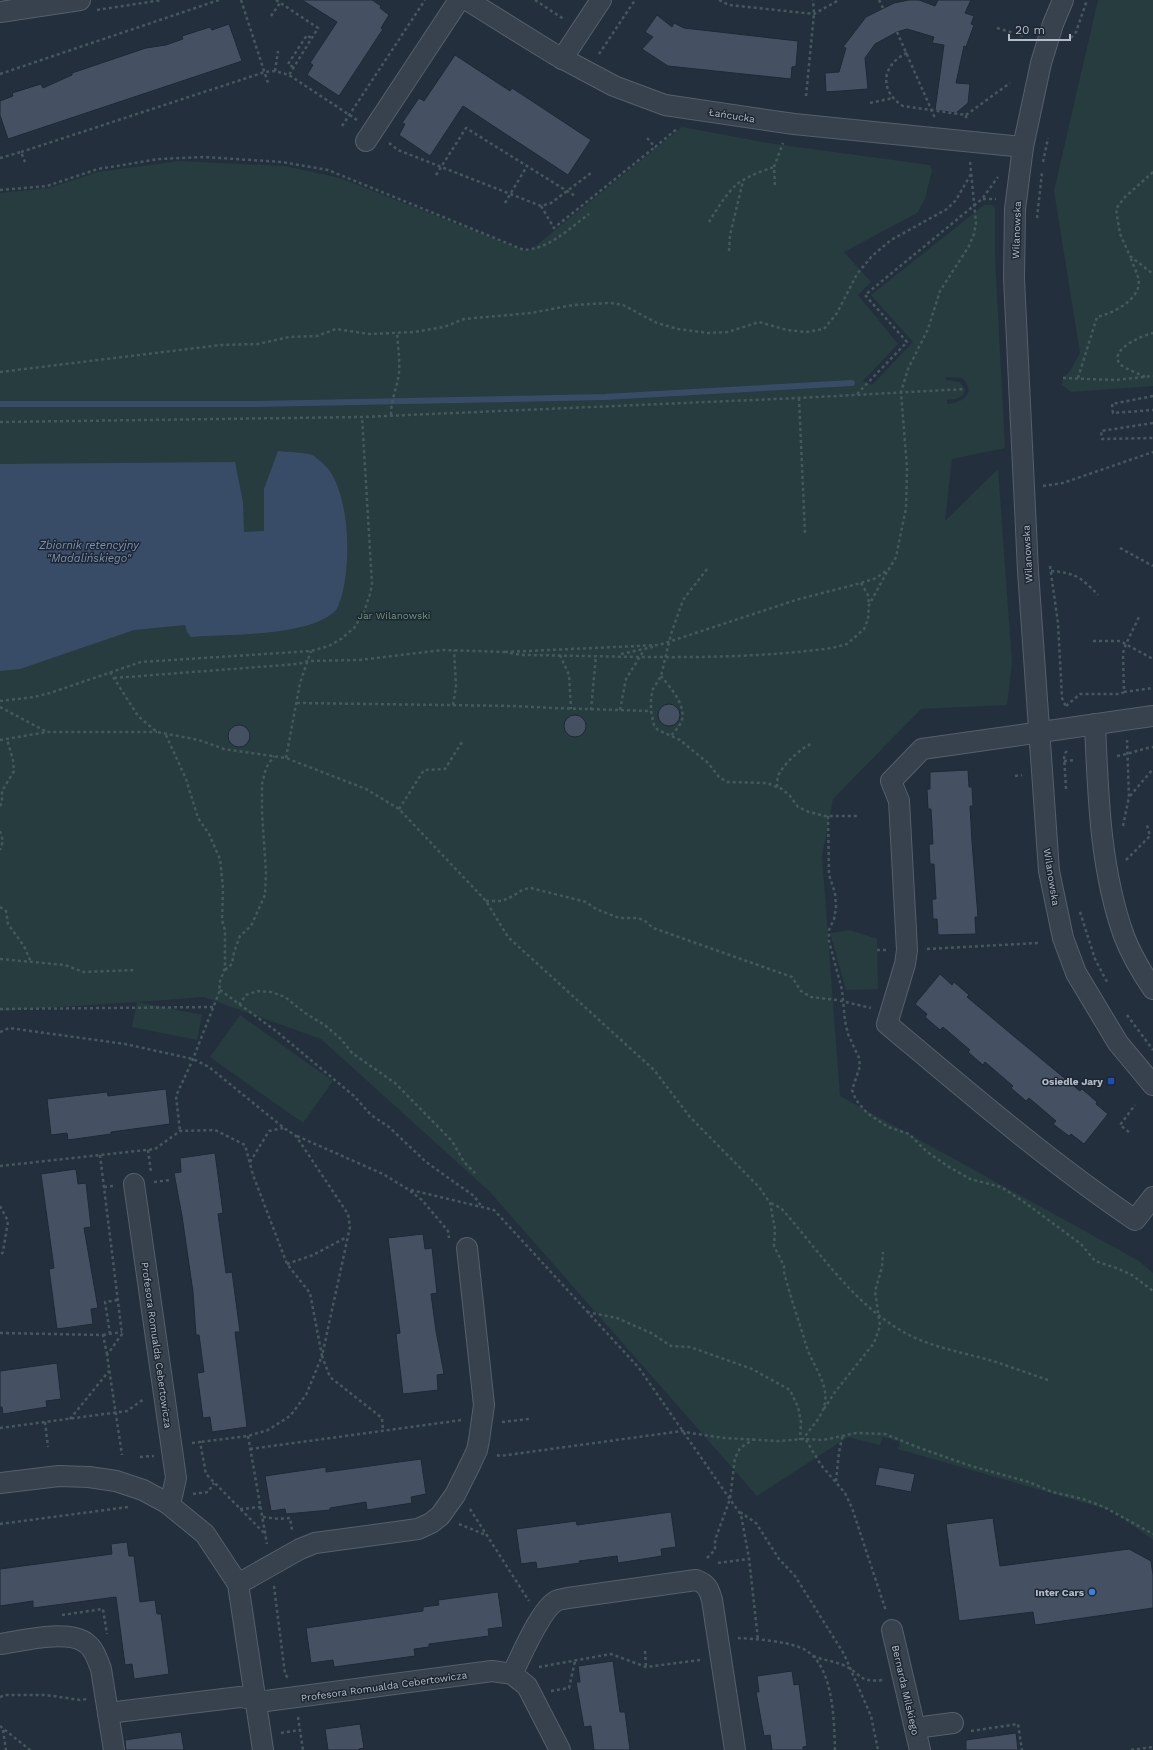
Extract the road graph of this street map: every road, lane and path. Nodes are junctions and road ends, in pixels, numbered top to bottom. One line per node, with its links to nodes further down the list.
1 (80, 0): 17 (street)
2 (219, 0): 33 (path)
3 (241, 0): 32 (path)
4 (276, 0): 16 (path)
5 (425, 0): 41 (path)
6 (459, 0): 46 (street)
7 (466, 0): 29 (street, Łańcucka)
8 (535, 0): 21 (path)
9 (600, 0): 29 (street)
10 (719, 0): 19 (path)
11 (813, 0): 19 (path)
12 (839, 0): 19 (path)
13 (879, 0): 18 (path)
14 (1063, 0): 49 (street, Wilanowska)
15 (1087, 0): 26 (path)
16 (280, 3): 20 (path); 25 (path)
17 (0, 12)
18 (885, 12)
19 (814, 14): 37 (path)
20 (271, 16)
21 (567, 21)
22 (997, 28): 24 (path)
23 (897, 32): 28 (path)
24 (1024, 36)
25 (312, 38): 30 (path); 30 (path)
26 (1069, 40)
27 (278, 50): 31 (path)
28 (906, 53): 38 (path); 40 (path)
29 (562, 59): 43 (street, Łańcucka)
30 (294, 67): 34 (path)
31 (275, 71): 32 (path); 34 (path)
32 (265, 72): 35 (path); 50 (path)
33 (0, 74)
34 (288, 75): 41 (path)
35 (268, 83)
36 (1010, 83): 40 (path)
37 (806, 96)
38 (893, 98): 39 (path); 40 (path)
39 (870, 103)
40 (932, 110): 42 (path)
41 (350, 115): 44 (path); 46 (path)
42 (934, 116)
43 (794, 124): 47 (street, Łańcucka); 56 (path)
44 (342, 126)
45 (1048, 135): 53 (path)
46 (369, 136): 54 (path)
47 (966, 141): 49 (street, Łańcucka); 60 (path)
48 (655, 147): 72 (path)
49 (1023, 147): 145 (street, Wilanowska)
50 (22, 152): 51 (path); 52 (path)
51 (0, 158)
52 (25, 162)
53 (1043, 164)
54 (441, 166): 55 (path); 61 (path); 67 (path)
55 (527, 166): 66 (path); 67 (path)
56 (774, 167): 63 (path); 64 (path)
57 (1042, 172): 75 (path)
58 (1153, 172): 78 (path)
59 (591, 173): 66 (path)
60 (971, 174): 73 (path); 80 (path)
61 (436, 175)
62 (999, 175): 69 (path)
63 (743, 181): 76 (path); 77 (path)
64 (775, 185)
65 (0, 190): 74 (path)
66 (568, 191): 68 (path); 72 (path)
67 (510, 195): 71 (path); 72 (path)
68 (575, 196)
69 (982, 199): 70 (path); 73 (path)
70 (998, 199)
71 (505, 203)
72 (541, 206)
73 (973, 206): 88 (path); 89 (path)
74 (589, 214)
75 (1037, 219)
76 (709, 222)
77 (729, 251)
78 (1130, 256): 79 (path); 86 (path)
79 (1153, 274)
80 (396, 333): 82 (path); 93 (path)
81 (1153, 333): 84 (path)
82 (0, 372)
83 (1153, 376): 84 (path)
84 (1146, 377): 86 (path)
85 (1063, 378): 86 (path)
86 (1078, 378)
87 (965, 389): 88 (path)
88 (901, 392): 89 (path); 105 (path)
89 (856, 395): 91 (path)
90 (1153, 396): 92 (path)
91 (799, 398): 93 (path); 100 (path)
92 (1153, 410)
93 (391, 415): 94 (path)
94 (362, 417): 95 (path); 117 (path)
95 (0, 422)
96 (1153, 423): 97 (path)
97 (1153, 438)
98 (1153, 452): 99 (path)
99 (1041, 493)
100 (805, 533)
101 (1120, 548): 103 (path)
102 (1050, 564): 106 (path)
103 (1153, 566)
104 (707, 569): 112 (path)
105 (889, 569): 107 (path); 109 (path)
106 (1051, 571): 108 (path); 134 (path)
107 (861, 583): 109 (path); 112 (path)
108 (1098, 595)
109 (869, 605): 123 (path)
110 (1140, 615): 113 (path)
111 (1093, 641): 113 (path)
112 (669, 642): 114 (path); 123 (path)
113 (1126, 644): 124 (path); 130 (path)
114 (659, 645): 116 (path); 118 (path)
115 (454, 650): 118 (path); 125 (path); 133 (path)
116 (644, 650): 121 (path); 122 (path)
117 (311, 651): 125 (path); 126 (path)
118 (505, 652): 119 (path)
119 (560, 655): 120 (path); 136 (path)
120 (596, 655): 121 (path); 137 (path)
121 (615, 655): 122 (path)
122 (638, 657): 123 (path); 138 (path)
123 (666, 657): 127 (path)
124 (1153, 659)
125 (308, 661): 128 (path); 132 (path)
126 (110, 672): 128 (path); 131 (path)
127 (661, 676): 139 (path); 147 (path)
128 (114, 678): 144 (path)
129 (1153, 688): 130 (path)
130 (1124, 692): 134 (path)
131 (0, 701)
132 (297, 703): 133 (path); 154 (path)
133 (454, 705): 136 (path)
134 (1066, 706): 142 (path)
135 (0, 707): 143 (path)
136 (571, 709): 137 (path)
137 (591, 710): 138 (path)
138 (620, 710): 139 (path)
139 (652, 711): 147 (path)
140 (1153, 716): 141 (street)
141 (1095, 724): 142 (street); 183 (street)
142 (1072, 728): 145 (street); 161 (path)
143 (48, 732): 144 (path); 148 (path)
144 (157, 732): 146 (path)
145 (1039, 732): 177 (street); 194 (street, Wilanowska)
146 (166, 734): 153 (path); 181 (path)
147 (671, 736): 159 (path)
148 (7, 739): 149 (path); 163 (path)
149 (0, 740)
150 (1127, 741): 162 (path)
151 (462, 742): 164 (path)
152 (811, 744): 159 (path)
153 (274, 756): 154 (path); 181 (path)
154 (286, 758): 155 (path)
155 (300, 764): 156 (path); 158 (path)
156 (297, 769)
157 (1153, 769): 162 (path)
158 (353, 784): 160 (path); 164 (path)
159 (777, 787): 165 (path)
160 (350, 789)
161 (1066, 794)
162 (1129, 796): 169 (path)
163 (0, 806)
164 (399, 809): 172 (path)
165 (828, 816): 166 (path); 185 (path)
166 (857, 816)
167 (1147, 825): 171 (path)
168 (0, 831): 170 (path)
169 (1121, 832)
170 (0, 850)
171 (1125, 861)
172 (486, 901): 185 (path); 207 (path)
173 (0, 907): 179 (path)
174 (1078, 908): 182 (path)
175 (1038, 943): 177 (path)
176 (877, 950): 177 (path)
177 (907, 950): 189 (street)
178 (0, 959): 179 (path)
179 (31, 962): 180 (path)
180 (136, 970)
181 (224, 971): 184 (path)
182 (1108, 983)
183 (1153, 989)
184 (220, 990): 186 (path); 187 (path)
185 (843, 1002): 189 (path); 215 (path)
186 (239, 1005): 203 (path); 209 (path)
187 (212, 1007): 188 (path); 193 (path)
188 (0, 1009)
189 (892, 1012): 206 (street)
190 (1126, 1014): 192 (path)
191 (0, 1032): 193 (path)
192 (1153, 1050)
193 (194, 1058): 196 (path); 197 (path)
194 (1153, 1085)
195 (1135, 1105): 198 (path)
196 (284, 1128): 199 (path); 201 (path)
197 (180, 1131): 200 (path); 201 (path)
198 (1129, 1132)
199 (296, 1136): 205 (path); 210 (path)
200 (100, 1155): 202 (path); 216 (path)
201 (250, 1162): 214 (path)
202 (0, 1166)
203 (475, 1173)
204 (134, 1184): 227 (street, Profesora Romualda Cebertowicza)
205 (409, 1190): 209 (path); 211 (path)
206 (1153, 1197)
207 (770, 1203): 218 (path); 228 (path)
208 (0, 1206): 213 (path)
209 (482, 1207): 217 (path)
210 (347, 1237): 214 (path); 224 (path)
211 (458, 1246): 250 (street)
212 (883, 1252): 218 (path)
213 (0, 1256)
214 (287, 1264): 224 (path)
215 (1153, 1291)
216 (118, 1300): 219 (path); 221 (path)
217 (587, 1312): 237 (path); 241 (path)
218 (877, 1314): 226 (path); 228 (path)
219 (122, 1332): 221 (path); 223 (path)
220 (0, 1333): 222 (path)
221 (110, 1334): 222 (path)
222 (103, 1335): 223 (path)
223 (107, 1354): 225 (path)
224 (322, 1356): 236 (path); 239 (path)
225 (109, 1371): 229 (path); 230 (path)
226 (1048, 1380)
227 (164, 1393): 229 (path); 252 (street, Profesora Romualda Cebertowicza)
228 (822, 1412): 241 (path)
229 (116, 1413): 230 (path); 245 (path)
230 (70, 1419): 233 (path)
231 (463, 1420): 236 (path)
232 (529, 1420): 234 (path)
233 (45, 1422): 235 (path); 243 (path)
234 (501, 1423)
235 (0, 1428)
236 (383, 1431): 244 (path)
237 (682, 1431): 240 (path); 246 (path); 251 (path)
238 (843, 1434): 241 (path); 248 (path); 259 (path)
239 (248, 1436): 242 (path); 244 (path)
240 (755, 1439): 241 (path); 251 (path)
241 (803, 1439): 248 (path)
242 (200, 1442)
243 (48, 1447)
244 (250, 1449): 253 (path)
245 (122, 1454)
246 (495, 1454)
247 (206, 1474): 254 (path)
248 (836, 1482): 267 (path)
249 (0, 1483): 252 (street)
250 (455, 1495): 264 (street); 266 (path)
251 (730, 1499): 255 (path); 261 (path)
252 (162, 1500): 257 (path); 265 (street)
253 (261, 1507): 254 (path); 256 (path)
254 (240, 1510): 260 (path)
255 (739, 1511): 269 (path); 277 (path)
256 (263, 1517): 258 (path); 260 (path)
257 (0, 1524)
258 (292, 1532)
259 (1153, 1534)
260 (266, 1535): 264 (path)
261 (707, 1558)
262 (748, 1559): 263 (path)
263 (718, 1563)
264 (271, 1565): 265 (street); 279 (path)
265 (238, 1584): 282 (street)
266 (532, 1606)
267 (892, 1630): 278 (street, Bernarda Milskiego)
268 (735, 1638): 269 (path)
269 (758, 1640): 272 (path)
270 (0, 1644): 283 (street)
271 (645, 1652): 276 (path)
272 (812, 1656): 277 (path); 299 (path)
273 (721, 1657): 275 (street); 276 (path); 298 (street)
274 (575, 1661): 275 (path); 276 (path); 280 (path)
275 (516, 1667): 282 (street, Profesora Romualda Cebertowicza); 297 (street)
276 (646, 1667)
277 (850, 1669): 278 (path); 300 (path)
278 (904, 1678): 287 (street, Bernarda Milskiego)
279 (290, 1681)
280 (550, 1691)
281 (0, 1698): 283 (path)
282 (256, 1700): 283 (street, Profesora Romualda Cebertowicza); 295 (street)
283 (107, 1705): 294 (street)
284 (298, 1716): 289 (path)
285 (0, 1726): 288 (path)
286 (959, 1727): 287 (street); 302 (path)
287 (916, 1728): 301 (street, Bernarda Milskiego)
288 (3, 1729): 292 (path); 293 (path)
289 (300, 1730): 290 (path); 296 (path)
290 (275, 1734)
291 (1153, 1747): 303 (path)
292 (6, 1750)
293 (30, 1750)
294 (114, 1750)
295 (262, 1750)
296 (303, 1750)
297 (560, 1750)
298 (735, 1750)
299 (835, 1750)
300 (878, 1750)
301 (920, 1750)
302 (1022, 1750)
303 (1131, 1750)

